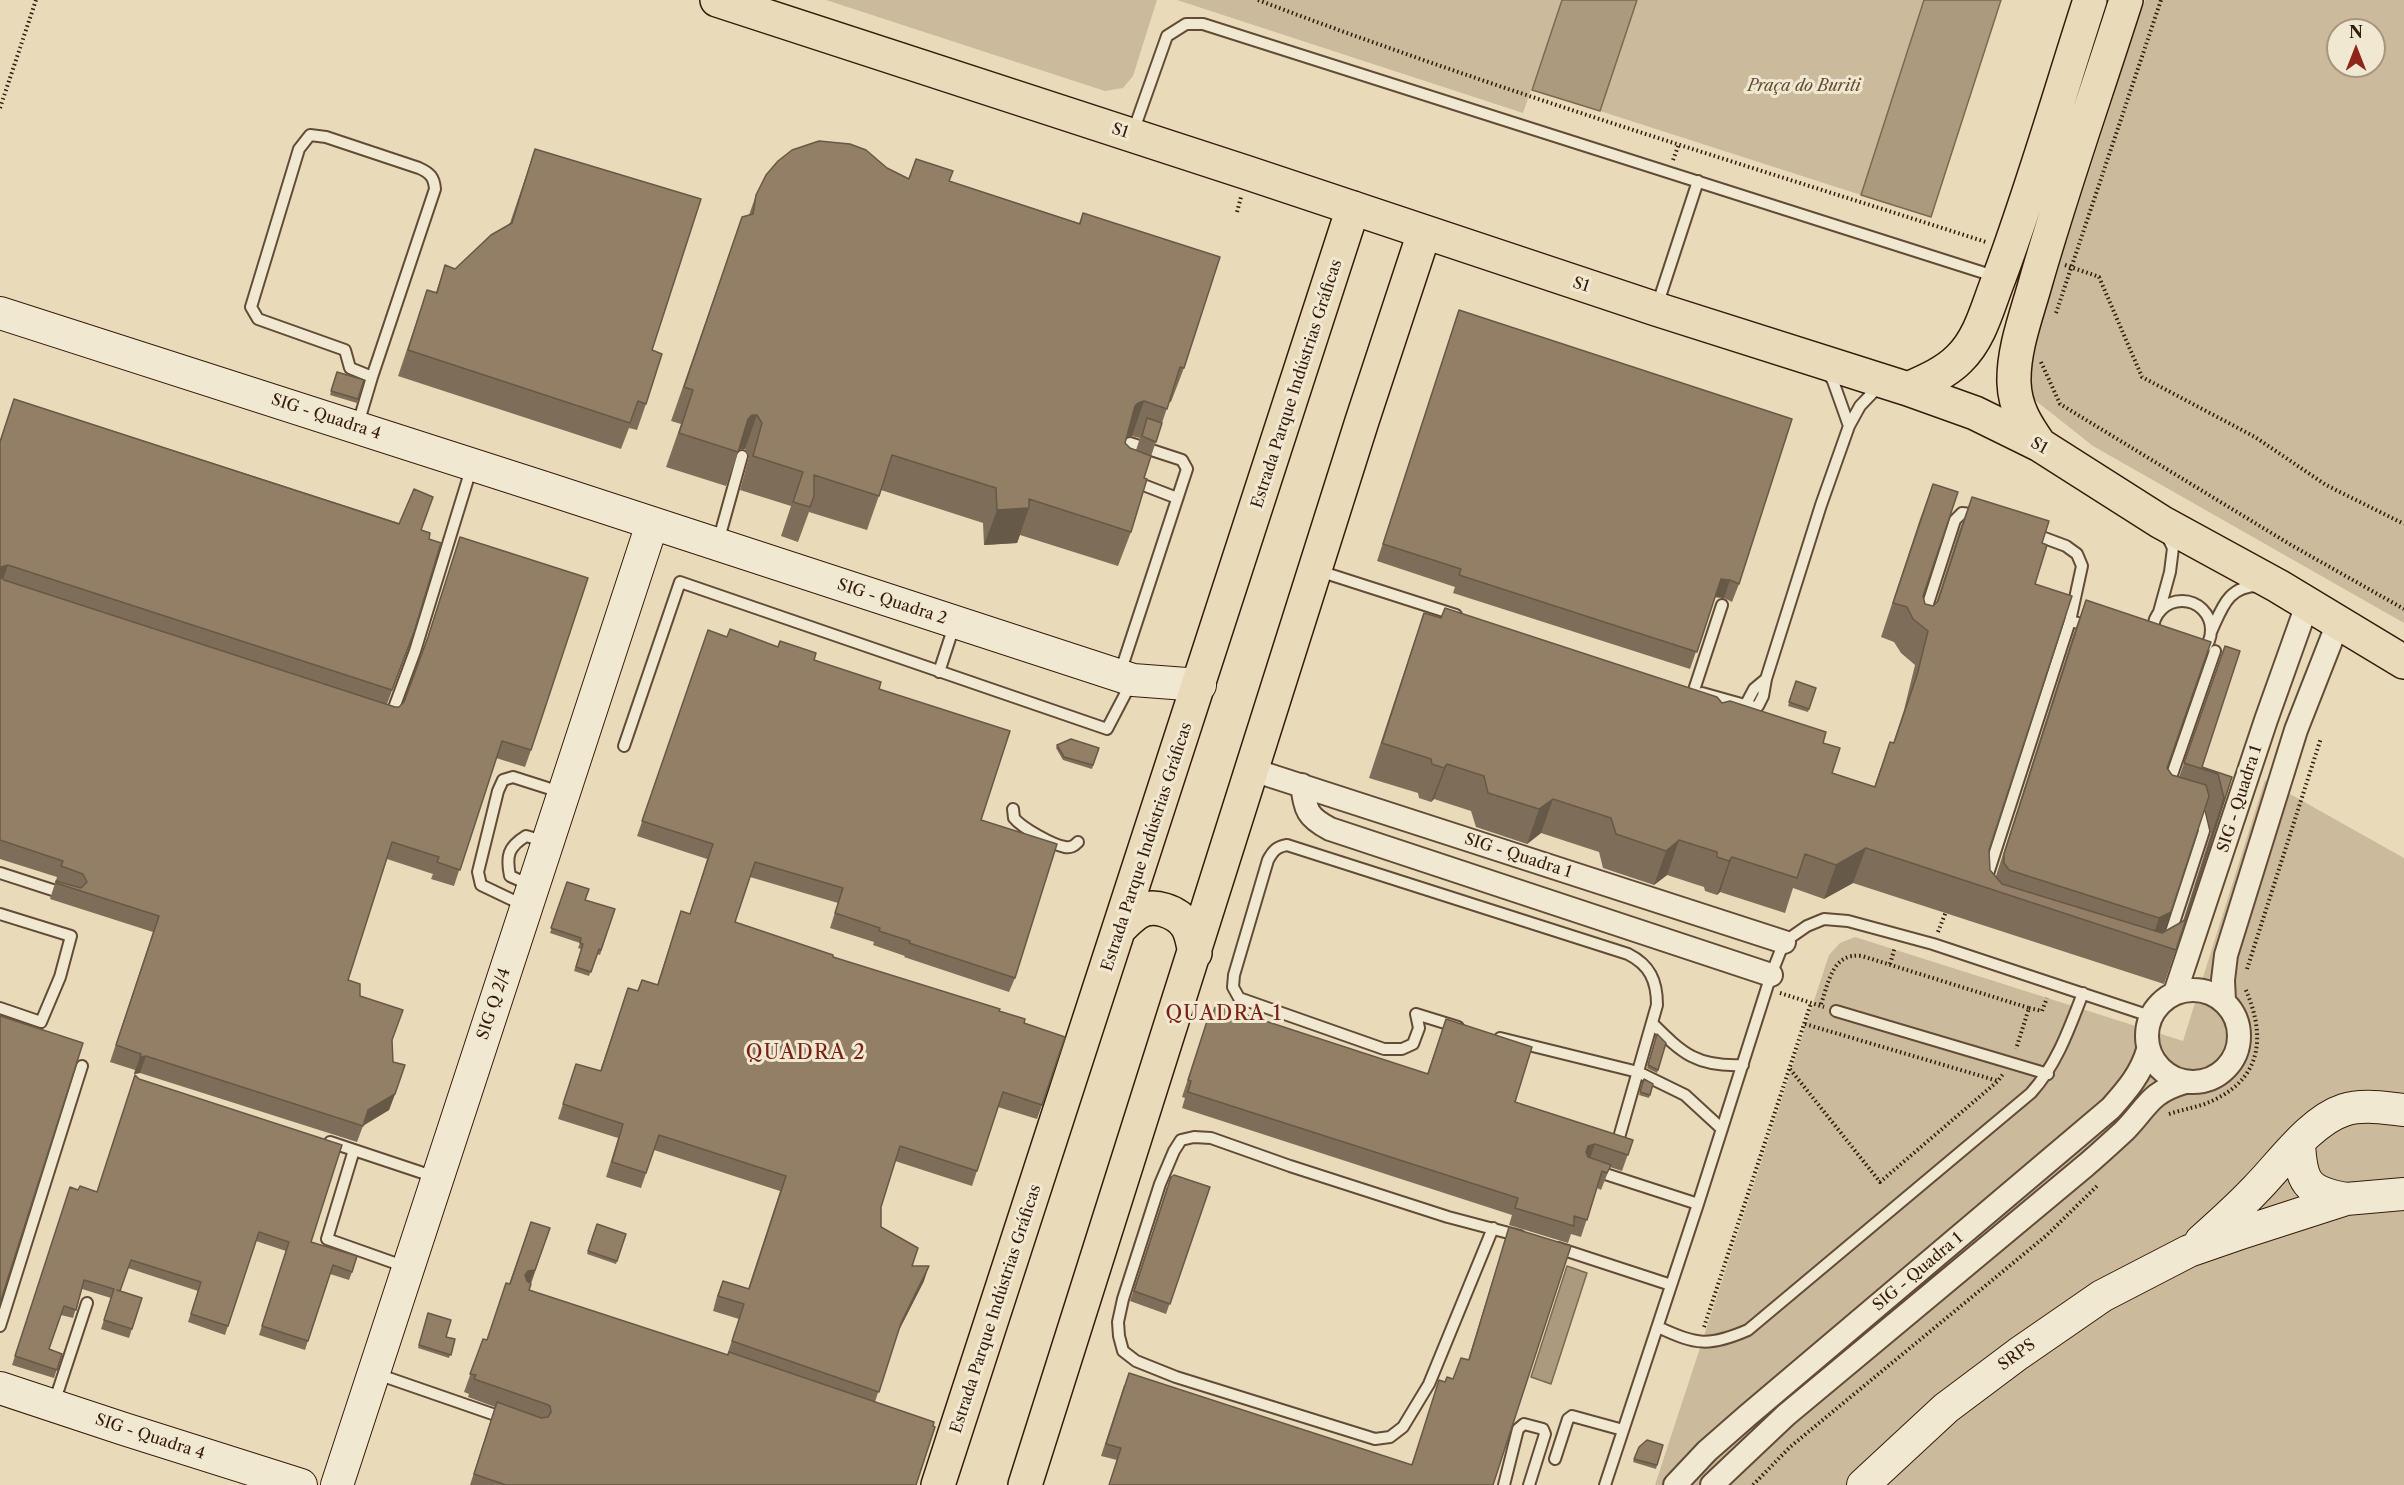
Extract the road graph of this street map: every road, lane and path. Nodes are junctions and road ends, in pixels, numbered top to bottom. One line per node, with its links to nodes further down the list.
1 (36, 0): 6 (path)
2 (717, 0): 7 (main road, S1)
3 (2090, 0): 11 (main road)
4 (2126, 0): 21 (main road)
5 (2161, 0): 14 (path)
6 (0, 108)
7 (1132, 135): 8 (lane); 9 (main road, S1)
8 (1698, 181): 11 (lane); 12 (lane)
9 (1353, 208): 10 (main road, S1); 47 (main road, Estrada Parque Indústrias Gráficas)
10 (1424, 233): 12 (main road, S1); 30 (main road)
11 (1999, 278): 18 (main road)
12 (1656, 309): 16 (main road, S1)
13 (0, 313): 20 (street, SIG - Quadra 4)
14 (2052, 324)
15 (2040, 358): 34 (path)
16 (1821, 361): 18 (main road, S1); 19 (lane)
17 (372, 377): 17 (lane); 20 (lane)
18 (1896, 385): 19 (lane); 21 (main road, S1)
19 (1850, 426): 32 (lane)
20 (357, 427): 23 (street, SIG - Quadra 4)
21 (2040, 445): 26 (main road, S1)
22 (742, 456): 29 (lane)
23 (472, 464): 27 (street, SIG - Quadra 4); 48 (lane)
24 (1177, 498): 24 (lane); 46 (lane)
25 (1993, 520): 38 (lane)
26 (2161, 522): 31 (main road, S1); 35 (lane)
27 (651, 524): 29 (street, SIG - Quadra 2); 53 (street, SIG Q 2/4)
28 (2024, 531): 37 (lane)
29 (717, 545): 39 (street, SIG - Quadra 2)
30 (1316, 570): 36 (lane); 51 (main road)
31 (2278, 586): 33 (main road, S1); 42 (lane)
32 (1722, 605)
33 (2307, 605): 40 (main road, S1); 72 (street, SIG - Quadra 1)
34 (2404, 609)
35 (2159, 612): 42 (lane); 42 (lane)
36 (1463, 617)
37 (2070, 621): 41 (lane); 59 (lane)
38 (1922, 622)
39 (955, 623): 45 (lane); 46 (street, SIG - Quadra 2)
40 (2338, 623): 44 (main road, S1); 73 (street, SIG - Quadra 1)
41 (2104, 630)
42 (2211, 633)
43 (2215, 651): 54 (lane)
44 (2404, 662)
45 (939, 672): 46 (lane); 50 (lane)
46 (1126, 678): 47 (street, SIG - Quadra 2); 49 (street, SIG - Quadra 2)
47 (1200, 685): 49 (main road, Estrada Parque Indústrias Gráficas)
48 (380, 712)
49 (1188, 720): 65 (main road, Estrada Parque Indústrias Gráficas)
50 (624, 747)
51 (1253, 770): 52 (street, SIG - Quadra 1); 68 (main road)
52 (1302, 785): 66 (street, SIG - Quadra 1); 69 (street)
53 (563, 794): 60 (street, SIG Q 2/4); 60 (lane)
54 (2162, 802)
55 (1013, 808): 57 (lane)
56 (2181, 808): 67 (lane)
57 (1078, 842)
58 (0, 873): 61 (lane)
59 (1984, 894)
60 (529, 896): 100 (street, SIG Q 2/4)
61 (74, 897)
62 (1949, 904): 64 (path)
63 (0, 914): 76 (lane)
64 (1945, 915)
65 (1120, 928): 68 (main road); 122 (main road, Estrada Parque Indústrias Gráficas)
66 (1784, 942): 69 (lane); 70 (lane)
67 (2164, 952)
68 (1195, 953): 123 (main road)
69 (1769, 982): 74 (path); 86 (lane)
70 (2052, 983): 71 (lane); 77 (path)
71 (2083, 993): 79 (lane); 90 (lane)
72 (2175, 993): 73 (street); 79 (street)
73 (2224, 1001): 92 (street)
74 (1811, 1003): 75 (path); 81 (path)
75 (1821, 1006): 77 (path); 78 (path)
76 (0, 1008)
77 (2029, 1008): 85 (path)
78 (1836, 1011): 85 (lane)
79 (2150, 1016): 84 (street)
80 (1652, 1023): 82 (lane); 86 (lane); 89 (lane)
81 (1805, 1024): 88 (path); 91 (path)
82 (1468, 1030)
83 (1491, 1035): 89 (lane)
84 (2148, 1050): 92 (street); 127 (street, SIG - Quadra 1)
85 (2011, 1064): 90 (lane); 91 (path)
86 (1743, 1065): 94 (lane)
87 (82, 1066): 111 (lane)
88 (1790, 1069): 91 (path); 113 (path)
89 (1638, 1072): 94 (lane); 96 (lane)
90 (2048, 1074): 113 (lane)
91 (1998, 1081)
92 (2185, 1082): 128 (street, SIG - Quadra 1)
93 (2404, 1110): 97 (street, SRPS)
94 (1722, 1129): 103 (lane)
95 (320, 1139): 98 (lane)
96 (1618, 1141)
97 (2299, 1143): 102 (street); 107 (street, SRPS)
98 (354, 1150): 100 (lane); 108 (lane)
99 (1587, 1168): 103 (lane)
100 (438, 1178): 108 (street, SIG Q 2/4)
101 (2404, 1194): 102 (street, SRPS)
102 (2346, 1199): 107 (street, SRPS)
103 (1698, 1204): 109 (lane)
104 (1493, 1228): 104 (lane); 105 (lane)
105 (1527, 1238)
106 (1550, 1245): 109 (lane)
107 (2189, 1251): 129 (street, SRPS)
108 (409, 1268): 114 (street, SIG Q 2/4)
109 (1671, 1285): 112 (lane)
110 (87, 1303): 116 (lane)
111 (0, 1326)
112 (1658, 1326): 113 (lane); 118 (lane)
113 (1701, 1342)
114 (374, 1373): 117 (lane); 121 (street, SIG Q 2/4)
115 (0, 1388): 116 (street, SIG - Quadra 4)
116 (53, 1406): 120 (street, SIG - Quadra 4)
117 (515, 1422)
118 (1623, 1430): 119 (lane); 126 (lane)
119 (1555, 1459)
120 (301, 1485)
121 (338, 1485)
122 (938, 1485)
123 (1025, 1485)
124 (1503, 1485): 125 (lane)
125 (1529, 1485)
126 (1605, 1485)
127 (1675, 1485)
128 (1712, 1485)
129 (1863, 1485)

